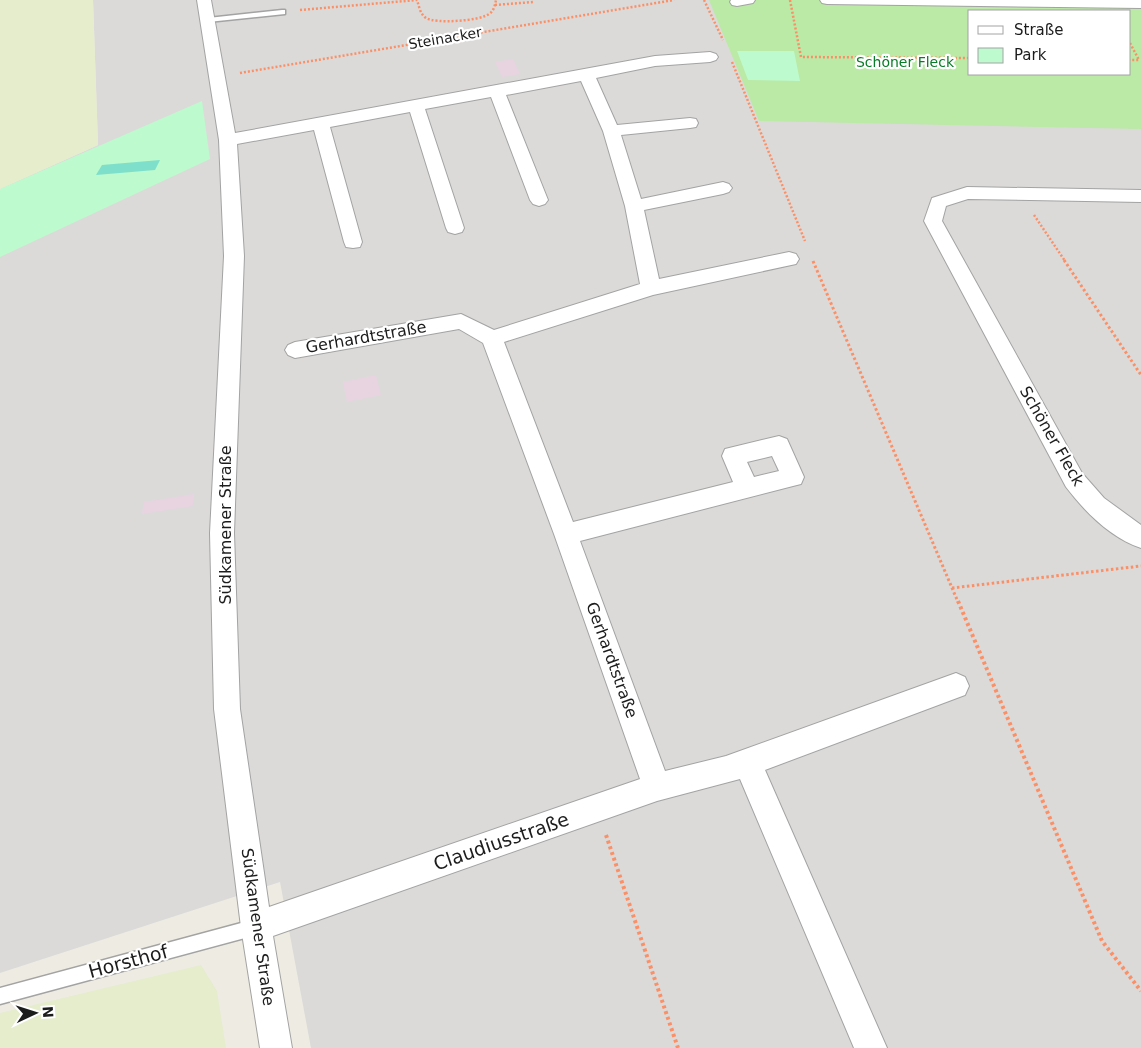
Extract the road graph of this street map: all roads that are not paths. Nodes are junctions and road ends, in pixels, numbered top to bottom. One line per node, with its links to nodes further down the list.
1 (827, 0): 2 (street)
2 (1141, 4)
3 (206, 10): 4 (lane); 12 (street, Südkamener Straße)
4 (282, 12)
5 (710, 57): 6 (street)
6 (588, 75): 7 (street); 11 (street)
7 (497, 92): 8 (street); 15 (street)
8 (416, 106): 9 (street); 17 (street)
9 (322, 123): 12 (street); 18 (street)
10 (690, 124): 11 (street)
11 (611, 131): 16 (street)
12 (228, 140): 29 (street, Südkamener Straße)
13 (723, 188): 16 (street)
14 (1141, 196): 25 (street, Schöner Fleck)
15 (540, 200)
16 (634, 206): 20 (street)
17 (455, 228)
18 (352, 242)
19 (789, 259): 20 (street)
20 (652, 288): 21 (street)
21 (492, 338): 22 (street, Gerhardtstraße); 24 (street, Gerhardtstraße)
22 (295, 350)
23 (747, 488): 24 (street)
24 (566, 534): 28 (street, Gerhardtstraße)
25 (1141, 538)
26 (956, 686): 27 (street, Claudiusstraße)
27 (747, 762): 28 (street, Claudiusstraße); 32 (street)
28 (658, 787): 29 (street, Claudiusstraße)
29 (256, 927): 30 (lane, Horsthof); 31 (street, Südkamener Straße)
30 (0, 996)
31 (276, 1048)
32 (870, 1048)

